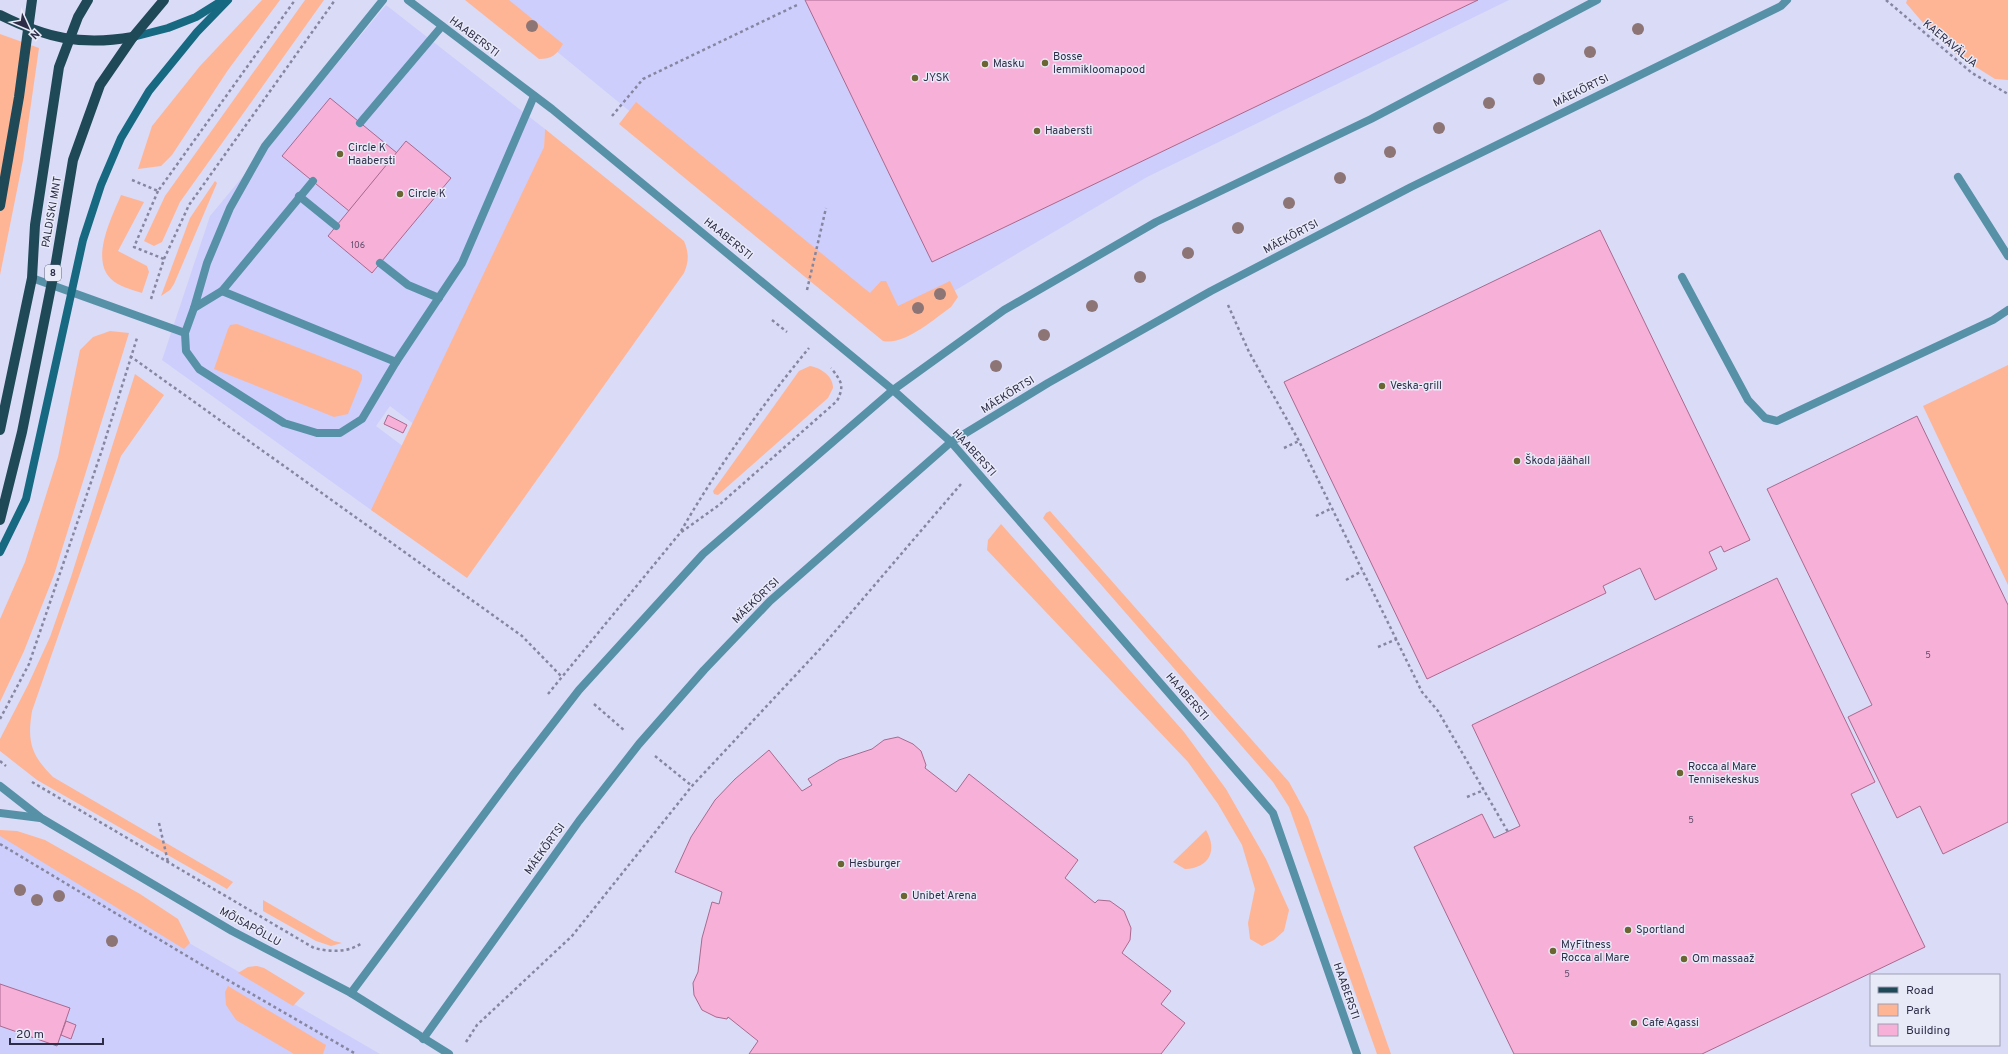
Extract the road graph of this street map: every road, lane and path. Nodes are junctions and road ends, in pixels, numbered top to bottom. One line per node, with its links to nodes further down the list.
1 (32, 0): 27 (main road)
2 (88, 0): 17 (main road)
3 (164, 0): 16 (main road, PALDISKI MNT)
4 (223, 0): 16 (main road)
5 (228, 0): 38 (main road)
6 (295, 0): 25 (path)
7 (335, 0): 31 (path)
8 (383, 0): 42 (street)
9 (408, 0): 15 (street, HAABERSTI)
10 (1597, 0): 54 (street)
11 (1787, 0): 57 (street, MÄEKÕRTSI)
12 (1886, 0): 18 (path, KAERAVÄLJA)
13 (797, 5): 20 (path)
14 (0, 14): 17 (main road)
15 (442, 26): 19 (street, HAABERSTI); 21 (street)
16 (133, 37): 17 (main road); 35 (main road, PALDISKI MNT / 8)
17 (70, 40): 34 (main road)
18 (2008, 94)
19 (534, 96): 40 (street); 54 (street, HAABERSTI)
20 (612, 116)
21 (360, 123)
22 (1958, 177): 30 (street)
23 (132, 180): 25 (path)
24 (313, 181): 26 (street)
25 (158, 190): 31 (path)
26 (299, 196): 29 (street); 37 (street)
27 (0, 206)
28 (826, 208): 36 (path)
29 (336, 226)
30 (2008, 256)
31 (164, 260): 39 (path)
32 (380, 263): 40 (street)
33 (1682, 277): 43 (street)
34 (32, 278): 35 (street); 55 (main road)
35 (51, 285): 38 (street); 62 (main road, PALDISKI MNT / 8)
36 (807, 290)
37 (222, 291): 42 (street); 52 (street)
38 (72, 293): 45 (street); 64 (main road)
39 (151, 297)
40 (439, 298): 52 (street)
41 (1228, 306): 56 (path)
42 (194, 308): 45 (street)
43 (2008, 310)
44 (772, 320): 46 (path)
45 (185, 333): 52 (street)
46 (790, 334)
47 (136, 340): 51 (path)
48 (803, 344): 49 (path)
49 (809, 348): 50 (path); 63 (path)
50 (815, 353)
51 (130, 356): 69 (path); 72 (path)
52 (396, 362)
53 (827, 362): 63 (path)
54 (893, 390): 57 (street, HAABERSTI); 70 (street)
55 (0, 430)
56 (1299, 441): 58 (path); 60 (path)
57 (951, 442): 59 (street, HAABERSTI); 73 (street, MÄEKÕRTSI)
58 (1284, 448)
59 (974, 469): 78 (path); 93 (street, HAABERSTI)
60 (1332, 508): 61 (path); 65 (path)
61 (1316, 516)
62 (0, 520)
63 (680, 533): 69 (path)
64 (0, 552)
65 (1362, 571): 66 (path); 67 (path)
66 (1346, 580)
67 (1397, 639): 68 (path); 79 (path)
68 (1378, 647)
69 (561, 676): 70 (path); 71 (path)
70 (579, 690): 73 (path); 88 (street)
71 (547, 695)
72 (0, 719)
73 (639, 744): 78 (path); 89 (street, MÄEKÕRTSI)
74 (0, 761): 75 (path)
75 (9, 769)
76 (30, 782): 86 (path)
77 (0, 786): 82 (street, MÕISAPÕLLU)
78 (692, 786): 90 (path)
79 (1484, 790): 80 (path); 84 (path)
80 (1467, 797)
81 (0, 812): 82 (street, MÕISAPÕLLU)
82 (41, 818): 88 (street, MÕISAPÕLLU)
83 (159, 823): 86 (path)
84 (1508, 832)
85 (0, 844): 91 (path)
86 (168, 862): 87 (path)
87 (366, 939)
88 (351, 993): 89 (street, MÕISAPÕLLU)
89 (423, 1039): 92 (street, MÕISAPÕLLU)
90 (462, 1048)
91 (356, 1054)
92 (448, 1054)
93 (1357, 1054)

